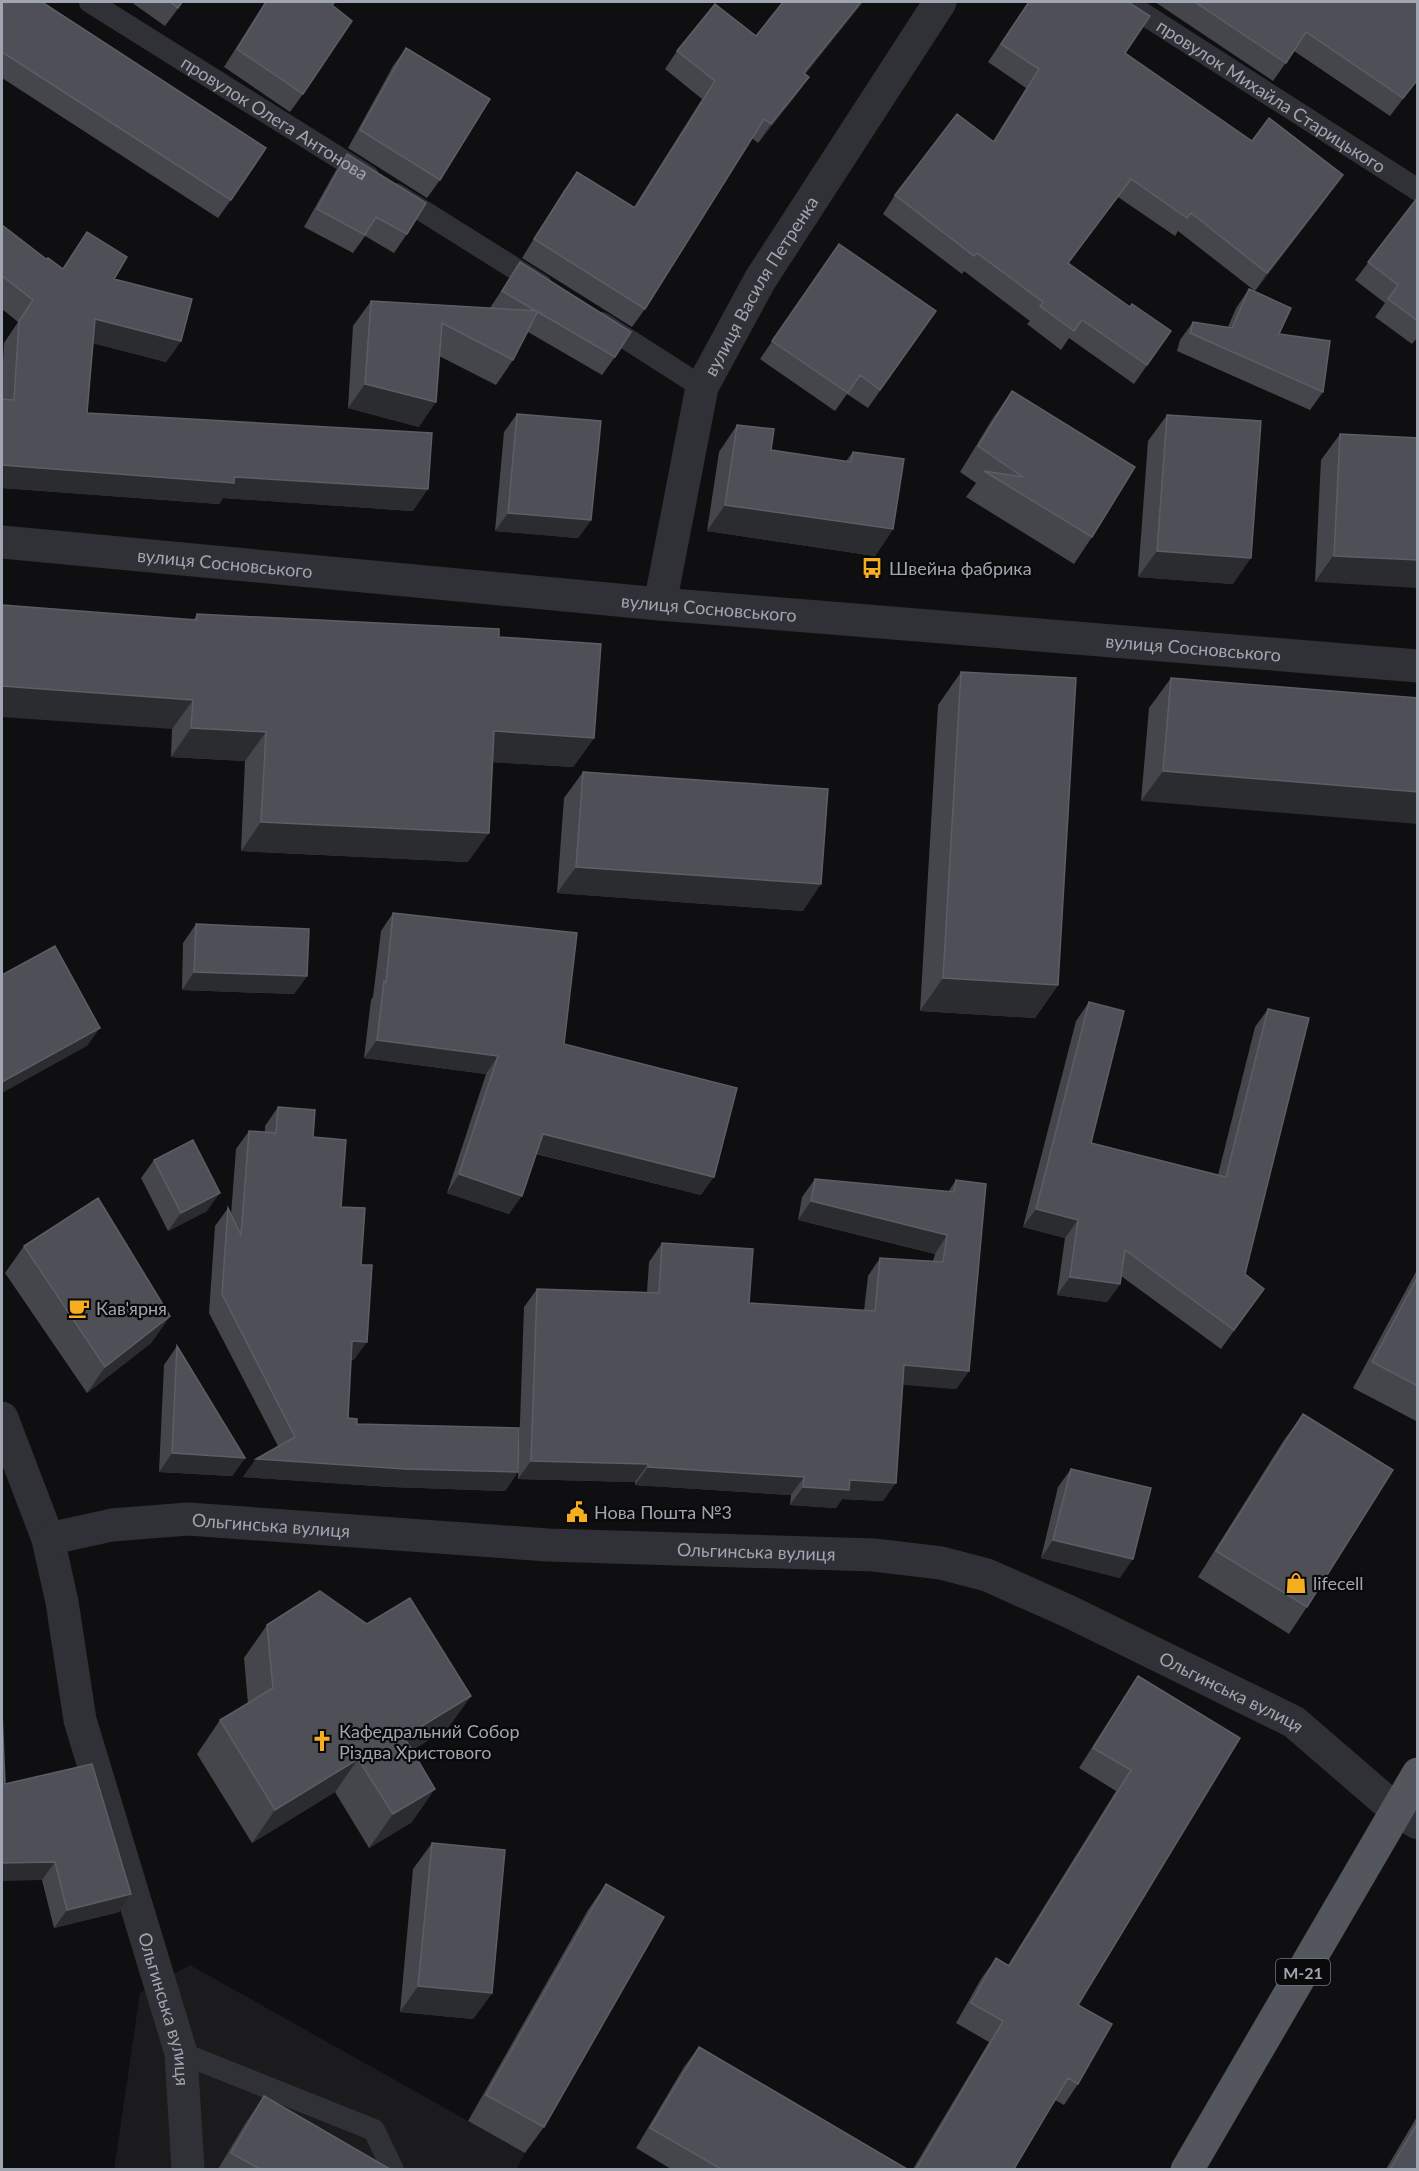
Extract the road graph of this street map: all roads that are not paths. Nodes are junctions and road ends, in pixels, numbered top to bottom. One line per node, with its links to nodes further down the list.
1 (90, 2): 5 (lane, провулок Олега Антонова)
2 (940, 2): 7 (street, вулиця Василя Петренка)
3 (1125, 2): 4 (lane, провулок Михайла Старицького)
4 (1418, 190)
5 (562, 298)
6 (582, 311): 7 (lane)
7 (702, 387): 9 (street, вулиця Василя Петренка)
8 (2, 542): 9 (street, вулиця Сосновського)
9 (660, 604): 10 (street, вулиця Сосновського)
10 (1418, 666)
11 (2, 1418): 12 (street, Ольгинська вулиця)
12 (48, 1539): 14 (street, Ольгинська вулиця); 15 (street, Ольгинська вулиця)
13 (1418, 1774): 14 (highway, М-21)
14 (1407, 1817): 18 (highway, М-21)
15 (182, 2053): 16 (street, Ольгинська вулиця); 17 (lane)
16 (188, 2169)
17 (393, 2169)
18 (1187, 2169)

